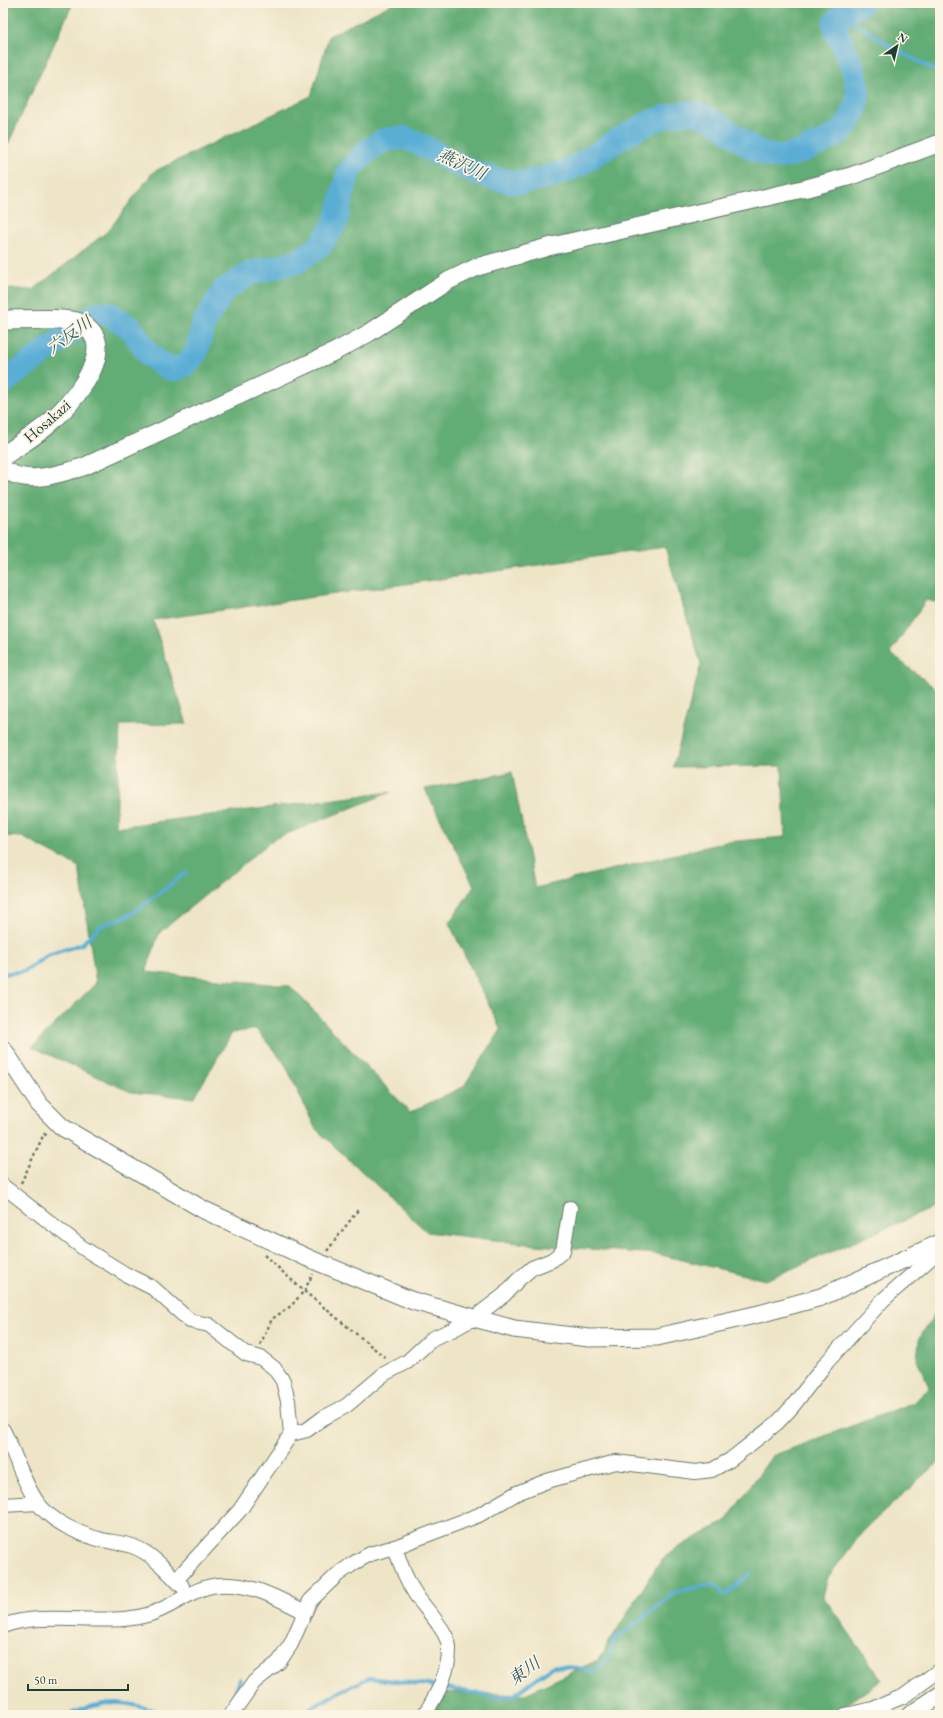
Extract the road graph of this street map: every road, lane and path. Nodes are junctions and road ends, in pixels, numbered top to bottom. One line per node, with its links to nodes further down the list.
1 (940, 143): 4 (street)
2 (3, 320): 3 (main road, Hosakazi)
3 (3, 456)
4 (3, 469)
5 (3, 1049): 11 (street)
6 (3, 1186): 13 (street)
7 (570, 1208): 12 (street)
8 (358, 1210): 11 (path)
9 (940, 1243): 12 (street)
10 (940, 1250): 18 (street)
11 (319, 1263): 12 (street); 13 (path)
12 (474, 1318): 15 (street)
13 (255, 1357): 15 (street)
14 (3, 1430): 16 (street)
15 (291, 1434): 19 (street)
16 (38, 1503): 17 (street); 19 (street)
17 (3, 1505)
18 (395, 1547): 21 (street); 26 (street)
19 (176, 1580): 20 (street)
20 (191, 1594): 21 (street); 22 (street)
21 (305, 1612): 25 (street)
22 (3, 1626)
23 (940, 1670): 27 (street)
24 (940, 1695): 28 (street)
25 (231, 1715)
26 (424, 1715)
27 (845, 1715)
28 (910, 1715)

